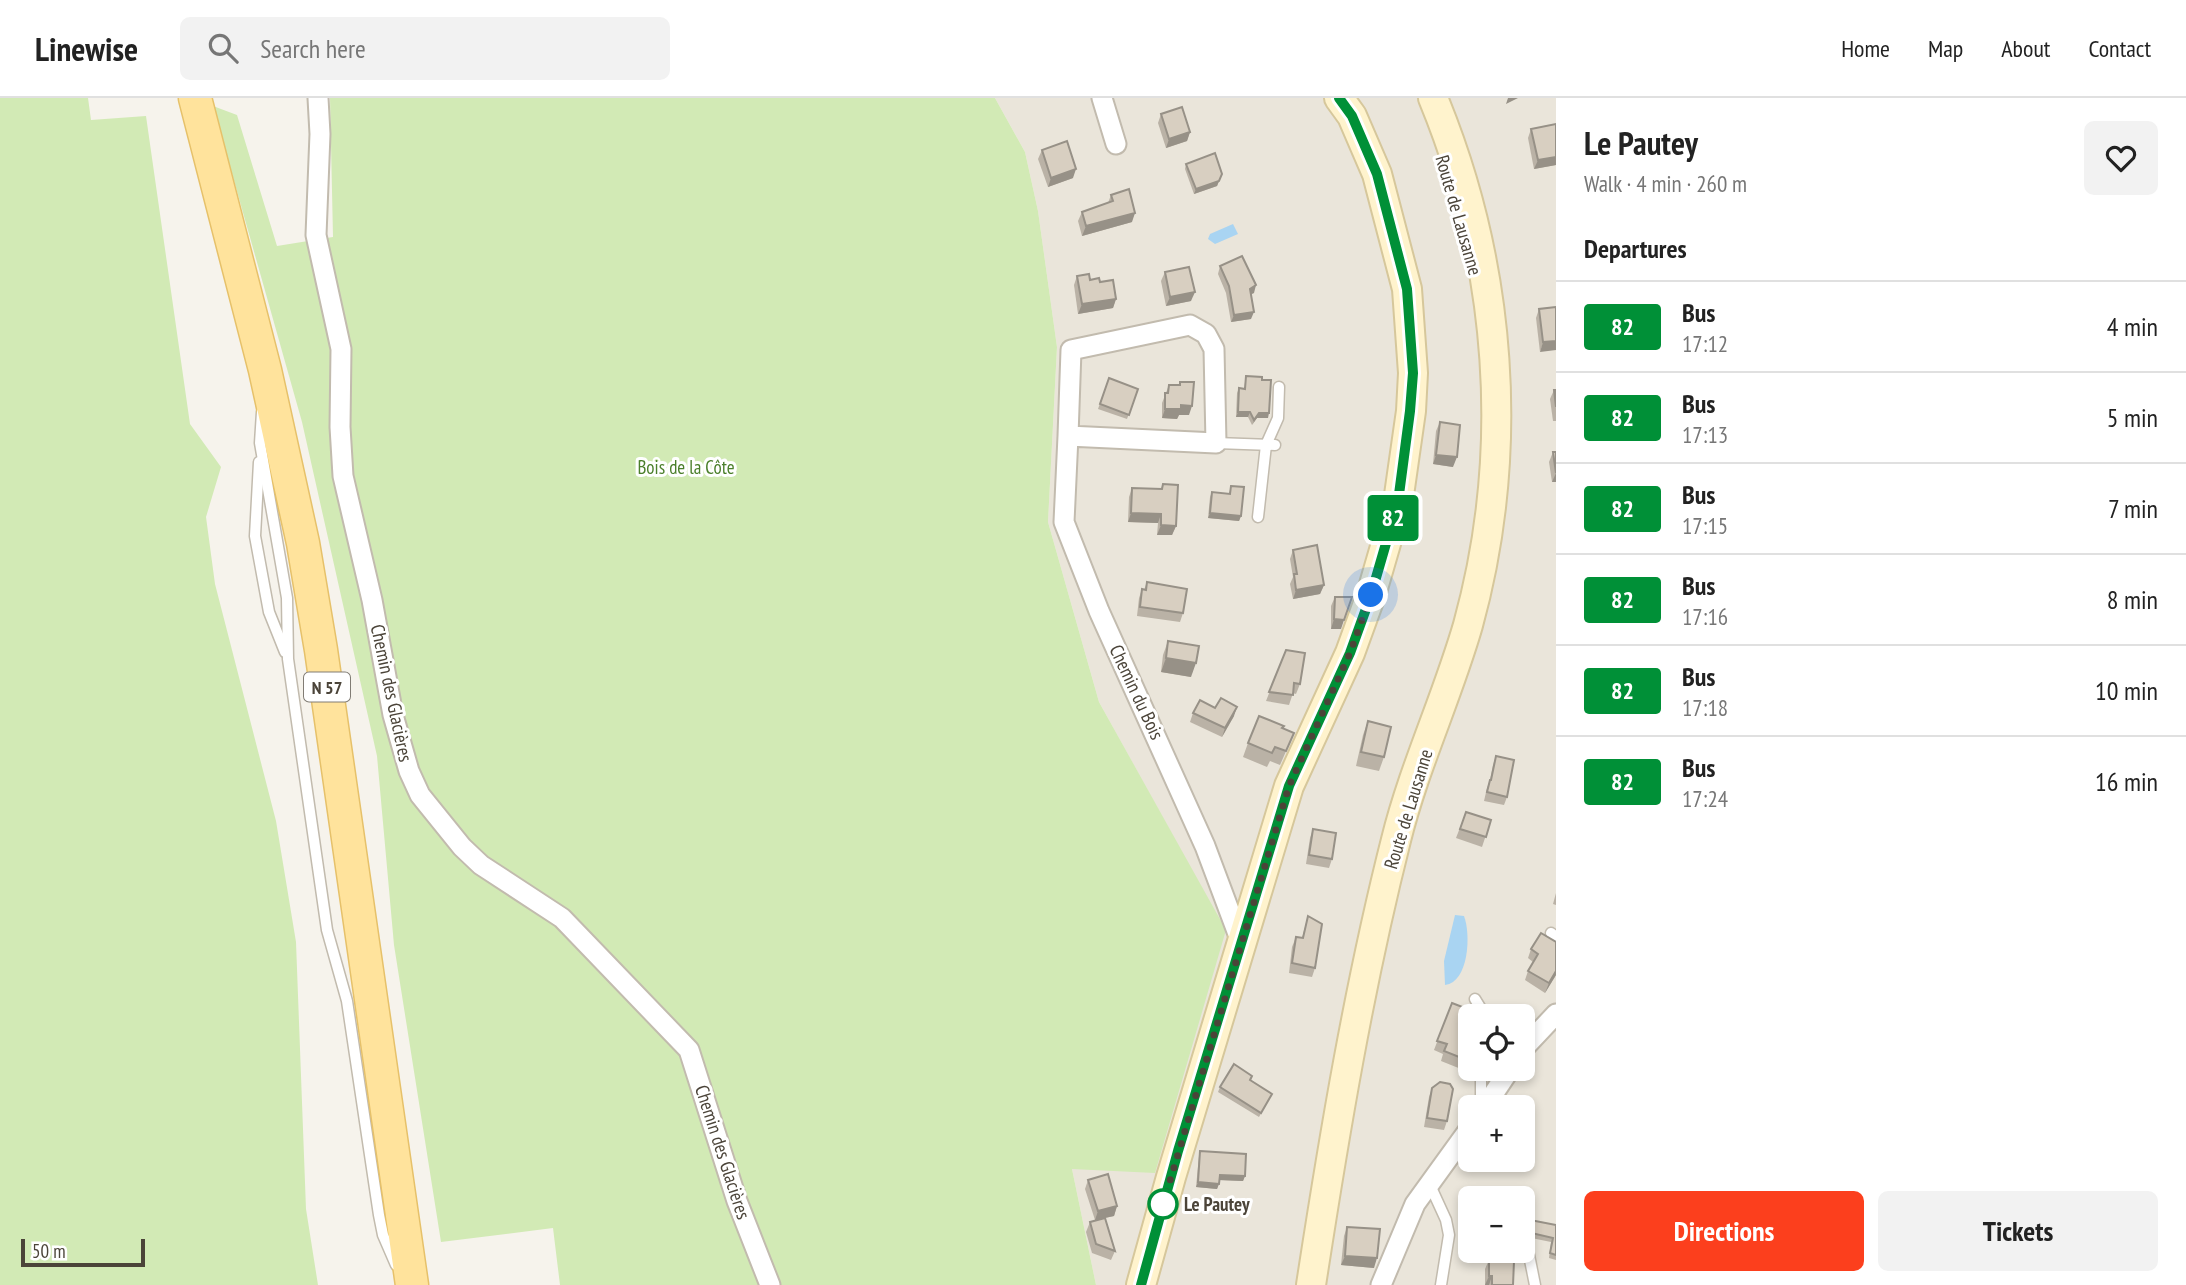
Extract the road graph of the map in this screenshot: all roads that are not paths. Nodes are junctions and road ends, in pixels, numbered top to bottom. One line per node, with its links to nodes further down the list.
1 (195, 98): 9 (main road, N 57)
2 (318, 98): 27 (street, Chemin des Glacières)
3 (1102, 98): 7 (street)
4 (1339, 98): 17 (main road)
5 (1420, 98): 8 (main road, Route de Lausanne)
6 (1433, 98): 8 (main road, Route de Lausanne)
7 (1116, 144)
8 (1493, 334): 29 (main road, Route de Lausanne)
9 (265, 370): 12 (lane); 26 (main road, N 57)
10 (1279, 387): 14 (lane)
11 (1068, 436): 13 (street); 13 (street, Chemin du Bois); 17 (street, Chemin du Bois)
12 (260, 443): 16 (lane); 16 (lane)
13 (1216, 443): 14 (lane)
14 (1270, 445): 15 (lane)
15 (1258, 517)
16 (288, 659): 25 (lane)
17 (1241, 942): 28 (main road)
18 (1475, 999): 19 (lane)
19 (1478, 1004)
20 (1556, 1014): 21 (street)
21 (1535, 1036)
22 (1458, 1144): 23 (street)
23 (1429, 1184): 30 (street); 31 (lane)
24 (1531, 1263): 32 (lane)
25 (405, 1285)
26 (412, 1285)
27 (770, 1285)
28 (1141, 1285)
29 (1311, 1285)
30 (1381, 1285)
31 (1441, 1285)
32 (1535, 1285)

